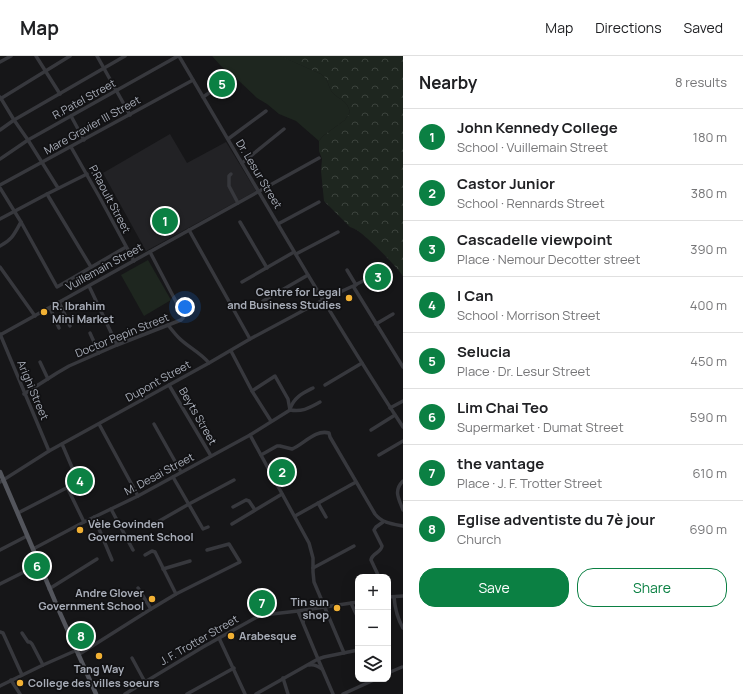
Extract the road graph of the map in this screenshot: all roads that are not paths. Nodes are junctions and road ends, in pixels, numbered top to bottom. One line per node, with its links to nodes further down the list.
1 (11, 56): 7 (street)
2 (36, 56): 9 (street)
3 (70, 56): 9 (street)
4 (97, 56): 8 (street)
5 (125, 56): 8 (street)
6 (178, 56): 10 (street, Dr. Lesur Street); 12 (street, R.Patel Street)
7 (0, 62)
8 (104, 68): 12 (street); 13 (street)
9 (45, 71): 13 (street); 15 (street)
10 (193, 80): 14 (street, Dr. Lesur Street); 17 (street, Mare Gravier III Street)
11 (218, 87): 14 (street)
12 (117, 91): 17 (street); 18 (street, R.Patel Street)
13 (60, 94): 19 (street)
14 (203, 97): 22 (street, Dr. Lesur Street)
15 (0, 98): 19 (street)
16 (266, 111): 22 (street)
17 (130, 115): 24 (street, Mare Gravier III Street)
18 (71, 116): 23 (street, R.Patel Street); 24 (street)
19 (14, 120): 21 (street); 23 (street)
20 (284, 129): 29 (street)
21 (0, 130)
22 (228, 139): 29 (street, Dr. Lesur Street)
23 (28, 140): 27 (street, R.Patel Street); 28 (street)
24 (84, 140): 25 (street, Mare Gravier III Street)
25 (71, 147): 28 (street, Mare Gravier III Street); 30 (street, P.Raoult Street)
26 (319, 158): 34 (street, Vuillemain Street)
27 (0, 159)
28 (42, 162): 32 (street, Mare Gravier III Street); 33 (street)
29 (242, 163): 34 (street, Dr. Lesur Street)
30 (87, 174): 33 (street); 46 (street, P.Raoult Street)
31 (231, 174): 37 (street)
32 (0, 187): 38 (street)
33 (58, 188): 35 (street)
34 (259, 191): 37 (street, Vuillemain Street); 42 (street, Dr. Lesur Street)
35 (47, 194): 38 (street); 50 (street)
36 (318, 202): 42 (street)
37 (238, 203): 43 (street, Vuillemain Street)
38 (14, 212): 39 (street); 40 (street)
39 (0, 219)
40 (21, 222): 45 (street); 50 (street)
41 (240, 222): 52 (street)
42 (278, 224): 48 (street, Dr. Lesur Street)
43 (189, 230): 47 (street, Vuillemain Street); 71 (street)
44 (338, 232): 48 (street)
45 (0, 246)
46 (126, 247): 49 (street, P.Raoult Street); 50 (street)
47 (150, 252): 49 (street, Vuillemain Street); 66 (street, Doctor Pepin Street)
48 (295, 253): 52 (street); 54 (street, Dr. Lesur Street)
49 (134, 261): 57 (street, Vuillemain Street)
50 (91, 267)
51 (0, 268): 64 (street)
52 (267, 268): 56 (street)
53 (348, 270): 58 (street)
54 (308, 275): 59 (street, Dr. Lesur Street); 60 (street)
55 (365, 280): 58 (street, Dupont Street)
56 (242, 282)
57 (89, 286): 61 (street, Vuillemain Street); 72 (street)
58 (354, 286): 59 (street, Dupont Street); 65 (street)
59 (323, 300): 71 (street, Dupont Street); 77 (street, Dr. Lesur Street)
60 (263, 301)
61 (59, 302): 62 (street, Vuillemain Street); 67 (street)
62 (50, 308): 64 (street, Vuillemain Street); 68 (street)
63 (393, 314): 65 (street)
64 (34, 316): 70 (street, Vuillemain Street)
65 (376, 324): 78 (street)
66 (168, 325): 72 (street, Doctor Pepin Street); 76 (street)
67 (70, 326)
68 (59, 328)
69 (90, 333): 74 (street)
70 (0, 335): 84 (street, Arighi Street)
71 (250, 339): 73 (street, Dupont Street)
72 (117, 346): 74 (street, Doctor Pepin Street)
73 (231, 351): 76 (street, Dupont Street); 83 (street)
74 (99, 353): 79 (street, Doctor Pepin Street)
75 (40, 362): 79 (street)
76 (209, 363): 80 (street, Dupont Street)
77 (362, 363): 81 (street); 87 (street, Dr. Lesur Street)
78 (403, 367)
79 (48, 379): 84 (street, Doctor Pepin Street)
80 (169, 385): 91 (street, Dupont Street); 101 (street, Beyts Street)
81 (325, 385)
82 (313, 388): 88 (street)
83 (252, 390): 88 (street); 90 (street)
84 (24, 394): 98 (street, Arighi Street)
85 (403, 400): 87 (street)
86 (320, 402): 88 (street)
87 (390, 408): 89 (street, Dr. Lesur Street)
88 (290, 410): 90 (street, M. Desai Street)
89 (395, 415): 93 (street, Dr. Lesur Street); 94 (street)
90 (271, 421): 95 (street, M. Desai Street)
91 (99, 424): 97 (street, Dupont Street); 111 (street)
92 (154, 424): 103 (street)
93 (403, 427)
94 (371, 430)
95 (250, 434): 99 (street); 101 (street, M. Desai Street)
96 (403, 441): 100 (street)
97 (62, 444): 98 (street, Dupont Street); 109 (street)
98 (49, 451): 106 (street, Dupont Street)
99 (261, 455): 108 (street); 110 (street)
100 (379, 455)
101 (211, 456): 103 (street, M. Desai Street)
102 (0, 472): 106 (main road)
103 (180, 472): 104 (street, M. Desai Street)
104 (173, 476): 111 (street, M. Desai Street); 113 (street)
105 (234, 480): 113 (street)
106 (2, 481): 118 (main road)
107 (403, 481): 117 (street)
108 (356, 482): 112 (street); 123 (street)
109 (67, 488): 118 (street); 122 (street)
110 (282, 494): 116 (street); 119 (street)
111 (138, 496): 115 (street, M. Desai Street)
112 (318, 503): 119 (street); 121 (street)
113 (189, 504): 124 (street); 127 (street)
114 (233, 507): 116 (street)
115 (111, 509): 120 (street, M. Desai Street); 132 (street)
116 (255, 510): 125 (street)
117 (403, 510)
118 (18, 513): 128 (main road)
119 (295, 516): 139 (street)
120 (94, 517): 122 (street, M. Desai Street); 136 (street)
121 (326, 517)
122 (84, 522): 130 (street, M. Desai Street)
123 (383, 522): 126 (street); 141 (street)
124 (154, 524)
125 (232, 524)
126 (403, 526)
127 (208, 527)
128 (28, 536): 130 (main road); 131 (street)
129 (354, 546): 139 (street)
130 (34, 549): 138 (main road)
131 (0, 550)
132 (133, 550)
133 (207, 550): 145 (street)
134 (145, 555): 140 (street)
135 (97, 559): 144 (street)
136 (112, 560)
137 (190, 560): 140 (street)
138 (40, 564): 142 (street); 144 (main road)
139 (313, 568): 151 (street)
140 (163, 569): 145 (street)
141 (378, 574)
142 (0, 584)
143 (138, 588): 152 (street)
144 (49, 589): 162 (main road)
145 (176, 594): 152 (street)
146 (391, 596): 147 (street)
147 (403, 596)
148 (391, 599): 157 (street)
149 (355, 602): 150 (street, J. F. Trotter Street)
150 (351, 603): 151 (street, J. F. Trotter Street); 155 (street)
151 (325, 607): 153 (street, J. F. Trotter Street); 163 (street)
152 (151, 609): 162 (street)
153 (312, 609): 154 (street, J. F. Trotter Street); 156 (street)
154 (298, 611): 156 (street); 160 (street, J. F. Trotter Street)
155 (355, 612)
156 (303, 623): 165 (street)
157 (403, 628)
158 (0, 632): 172 (street)
159 (22, 633): 166 (street)
160 (220, 638): 169 (street); 175 (street, J. F. Trotter Street)
161 (355, 651): 163 (street)
162 (78, 653): 166 (street); 179 (main road)
163 (344, 653): 165 (street)
164 (132, 658): 175 (street)
165 (318, 659): 167 (street); 170 (street)
166 (42, 665): 172 (street)
167 (306, 666): 170 (street); 173 (street)
168 (402, 667): 171 (street)
169 (234, 668): 181 (street); 182 (street)
170 (322, 670): 185 (street)
171 (391, 672)
172 (22, 675): 174 (street)
173 (283, 678): 183 (street); 184 (street)
174 (11, 680): 177 (street); 178 (street)
175 (145, 682): 180 (street, J. F. Trotter Street)
176 (369, 682): 186 (street)
177 (0, 686)
178 (20, 694)
179 (96, 694)
180 (125, 694)
181 (187, 694)
182 (245, 694)
183 (256, 694)
184 (288, 694)
185 (333, 694)
186 (343, 694)

